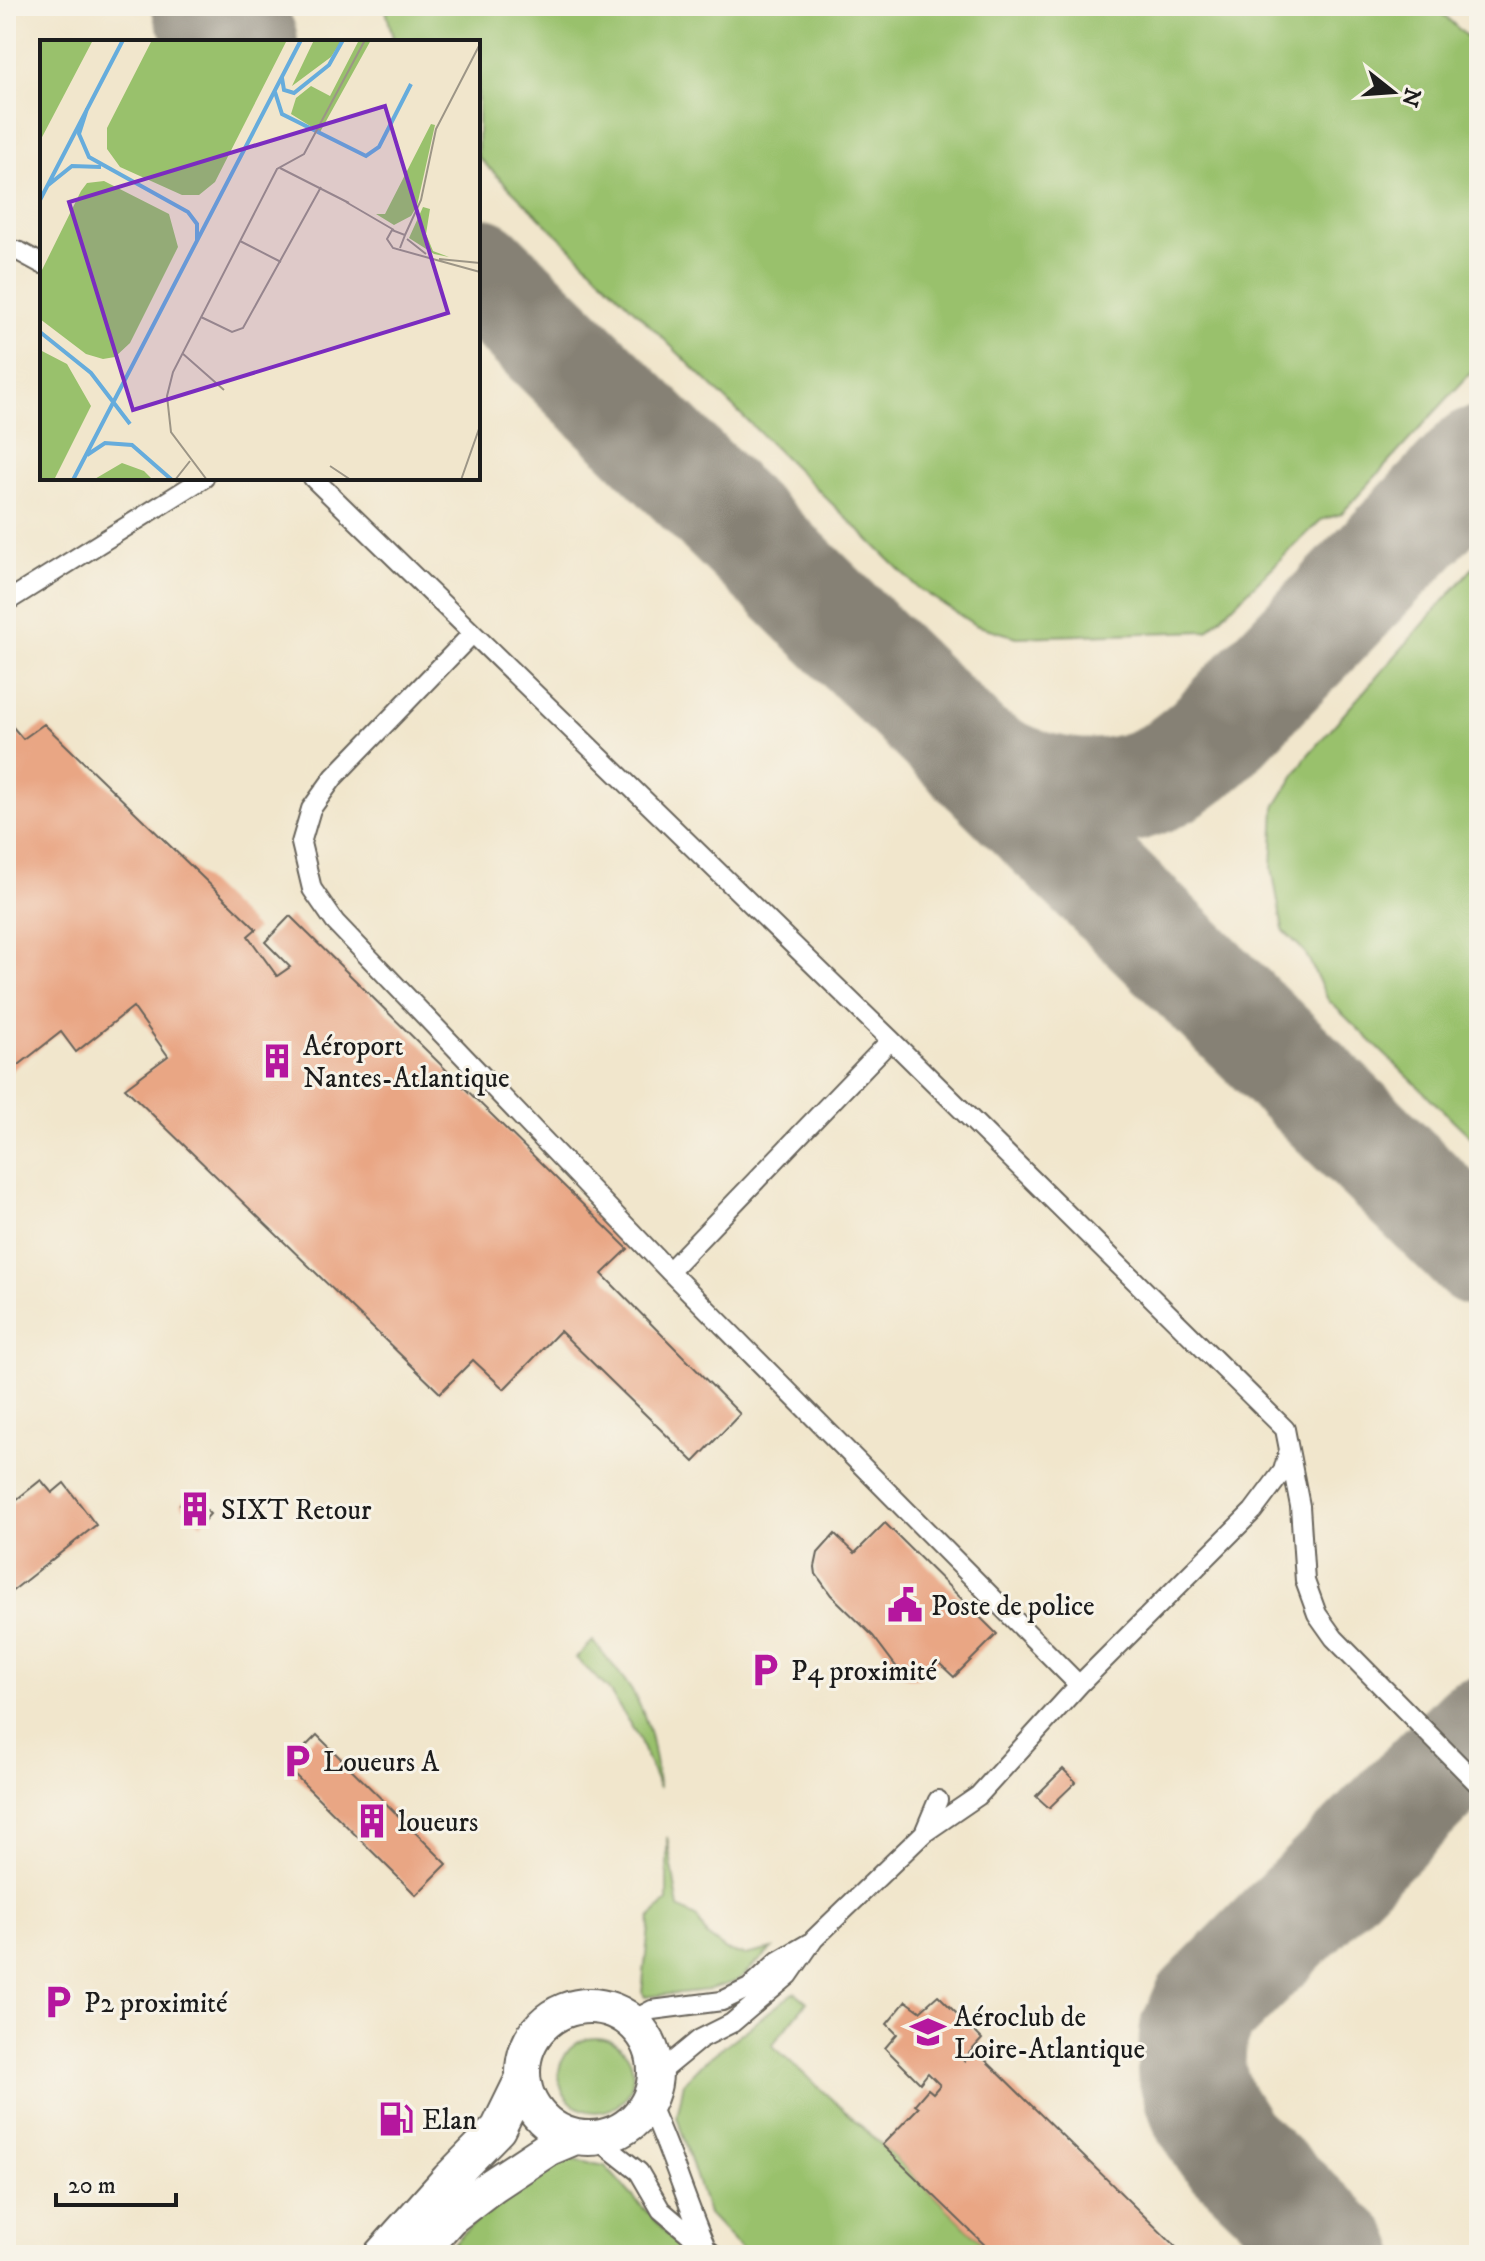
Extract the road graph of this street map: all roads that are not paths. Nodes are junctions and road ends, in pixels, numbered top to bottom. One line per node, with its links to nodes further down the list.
1 (6, 248): 2 (lane)
2 (40, 263)
3 (201, 480): 5 (lane)
4 (315, 480): 6 (lane)
5 (6, 602)
6 (472, 634): 7 (lane); 8 (lane)
7 (891, 1040): 8 (lane); 9 (lane)
8 (669, 1271): 10 (lane)
9 (1289, 1450): 10 (lane); 11 (lane)
10 (1079, 1685): 13 (lane)
11 (1479, 1785)
12 (938, 1800): 13 (lane)
13 (924, 1833): 14 (lane)
14 (814, 1939): 15 (lane); 17 (lane)
15 (631, 2021): 16 (street); 17 (street)
16 (523, 2078): 18 (street); 20 (street)
17 (652, 2089): 18 (street); 19 (lane)
18 (585, 2138): 19 (lane); 21 (street)
19 (710, 2252)
20 (381, 2255)
21 (417, 2255)

